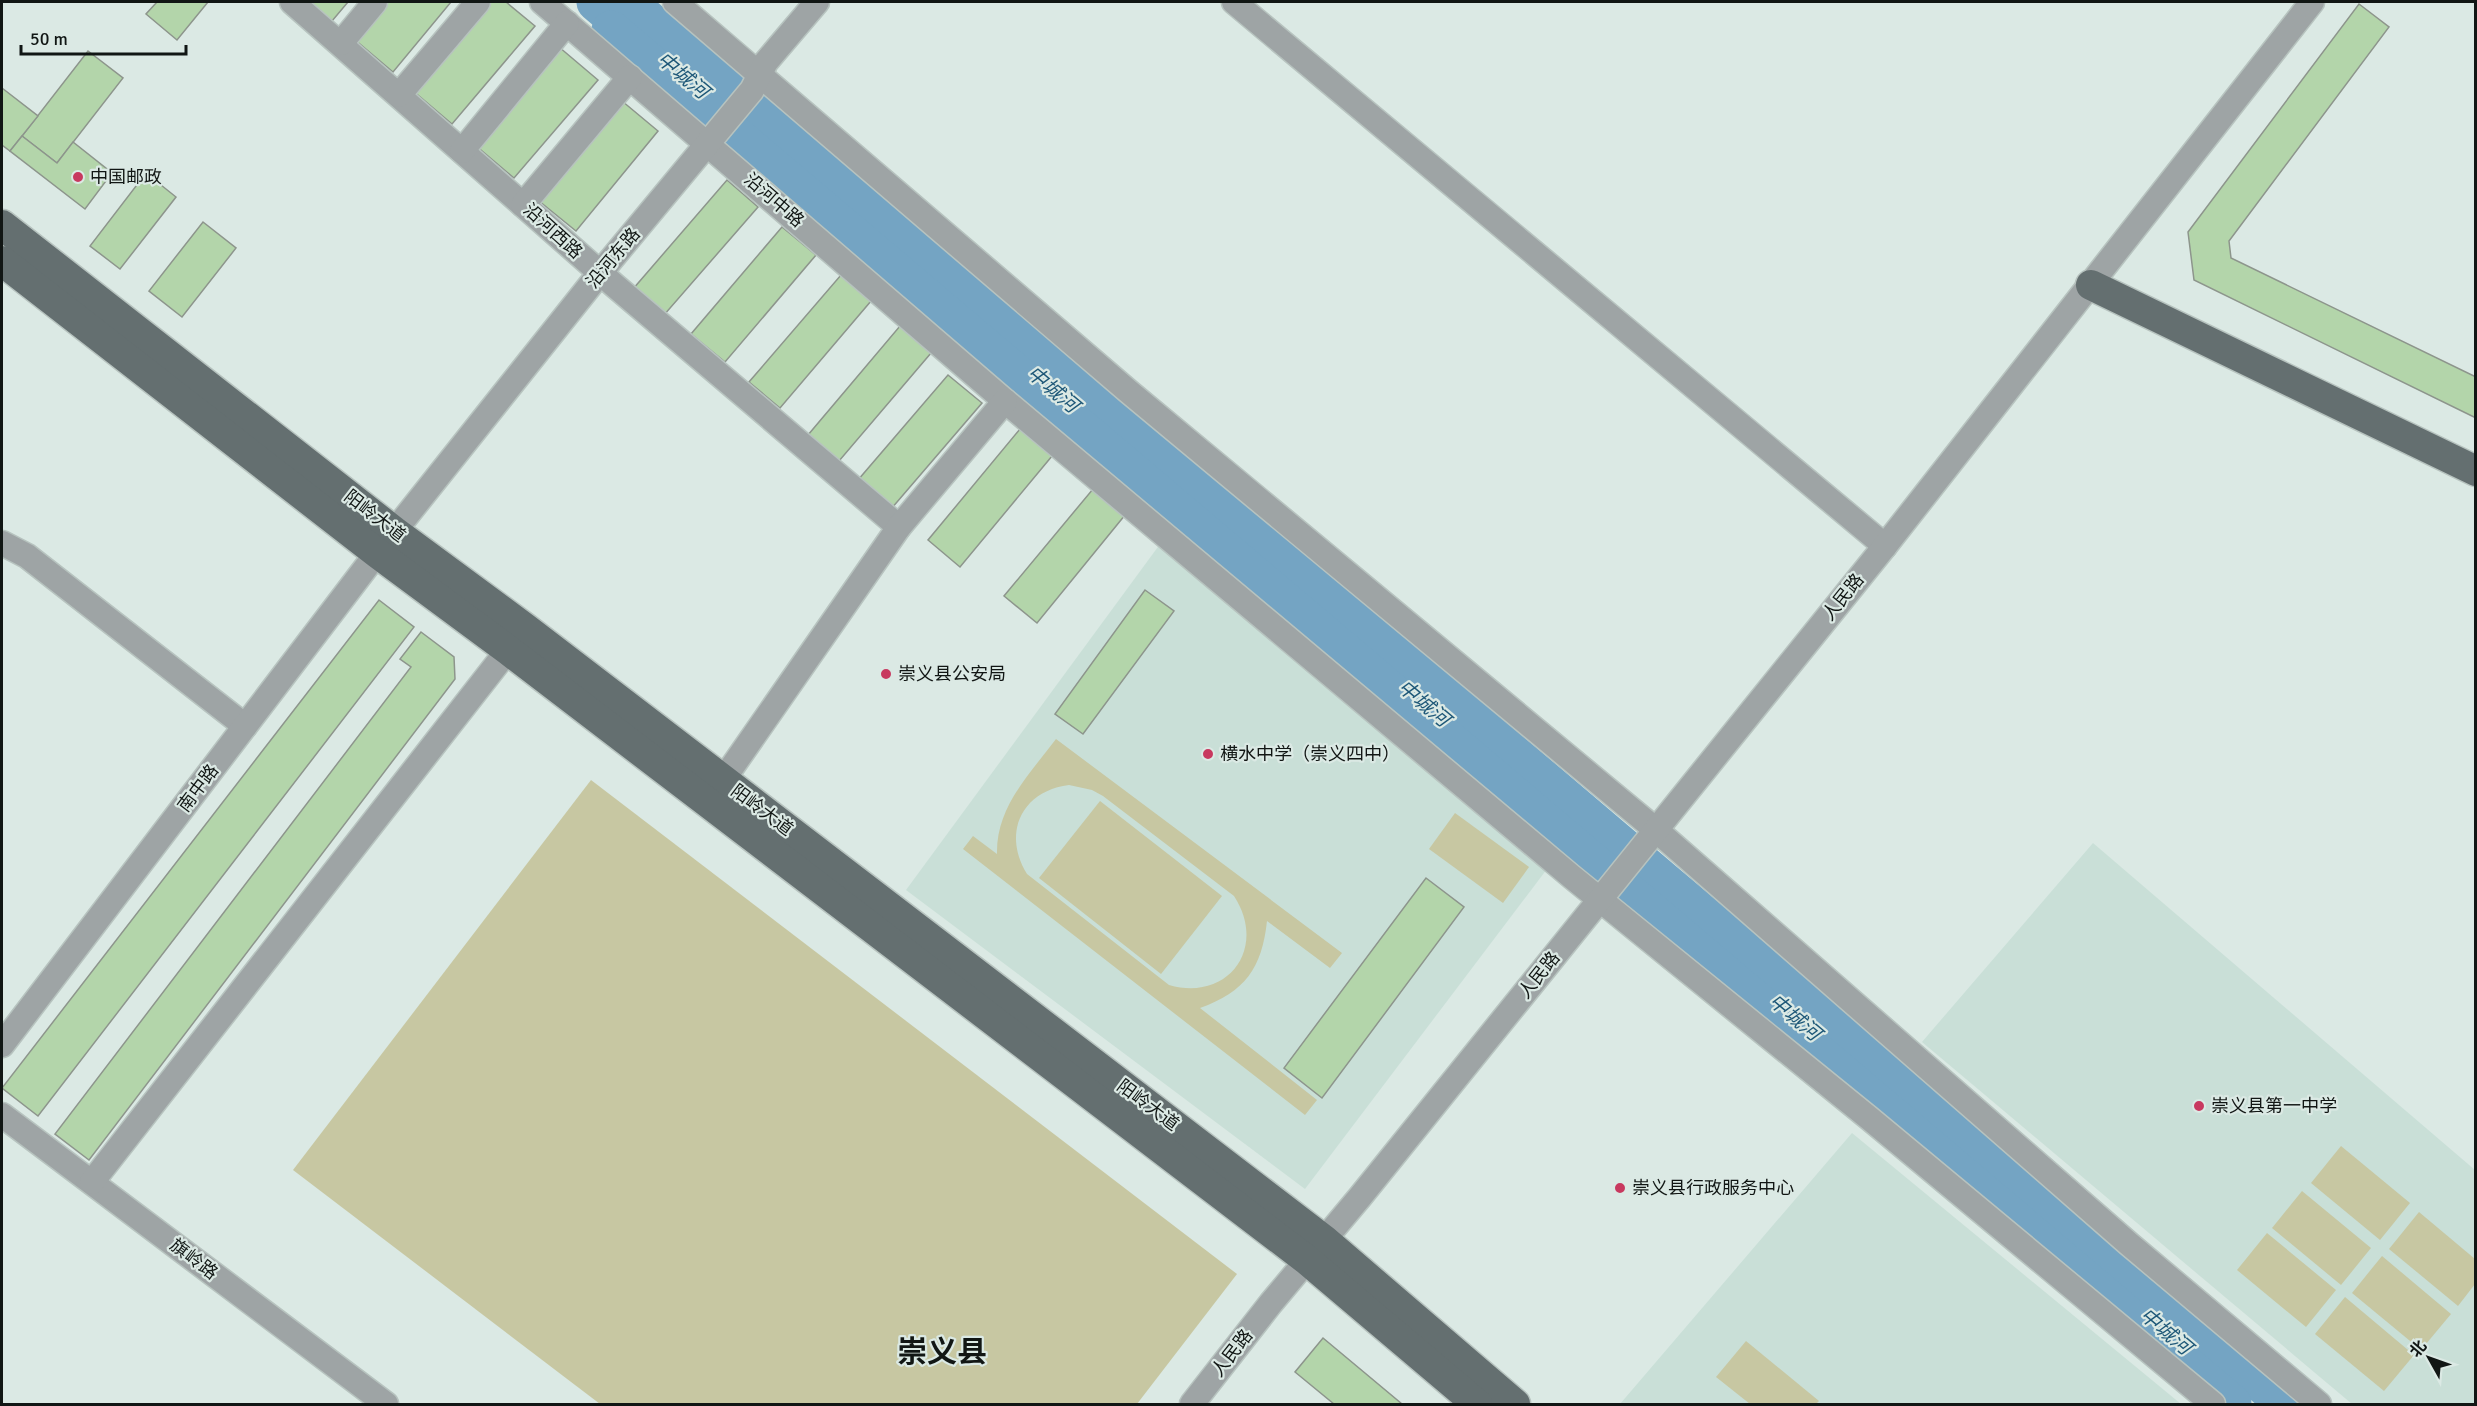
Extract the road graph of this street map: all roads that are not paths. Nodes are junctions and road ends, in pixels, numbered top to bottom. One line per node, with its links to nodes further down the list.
1 (292, 2): 10 (street, 沿河西路)
2 (375, 2): 10 (street)
3 (478, 2): 13 (street)
4 (542, 2): 9 (street, 沿河中路)
5 (675, 2): 12 (street)
6 (817, 2): 12 (street, 沿河东路)
7 (1234, 2): 26 (street)
8 (2312, 2): 20 (street, 人民路)
9 (567, 23): 11 (street, 沿河中路); 15 (street)
10 (340, 43): 13 (street, 沿河西路)
11 (630, 77): 14 (street, 沿河中路); 16 (street)
12 (757, 82): 14 (street, 沿河东路); 30 (street)
13 (399, 95): 15 (street, 沿河西路)
14 (713, 138): 19 (street, 沿河东路); 21 (street, 沿河中路)
15 (462, 151): 16 (street, 沿河西路)
16 (523, 205): 19 (street, 沿河西路)
17 (2, 225): 25 (main road, 阳岭大道)
18 (2, 261): 25 (main road, 阳岭大道)
19 (600, 273): 23 (street, 沿河西路); 25 (street, 沿河东路)
20 (2091, 285): 22 (main road); 26 (street, 人民路)
21 (1005, 401): 23 (street); 31 (street, 沿河中路)
22 (2475, 471)
23 (899, 527): 29 (street)
24 (2, 543): 28 (street)
25 (386, 543): 27 (main road, 阳岭大道); 28 (street, 南中路); 29 (main road, 阳岭大道)
26 (1885, 546): 30 (street, 人民路)
27 (508, 650): 34 (street); 35 (main road, 阳岭大道)
28 (246, 726): 32 (street, 南中路)
29 (723, 780): 35 (main road, 阳岭大道)
30 (1649, 839): 31 (street, 人民路); 41 (street)
31 (1605, 894): 35 (street, 人民路); 40 (street, 沿河中路)
32 (2, 1045)
33 (2, 1115): 34 (street, 旗岭路)
34 (92, 1182): 36 (street, 旗岭路)
35 (1315, 1250): 37 (street, 人民路); 38 (main road, 阳岭大道); 39 (main road, 阳岭大道)
36 (386, 1404)
37 (1192, 1404)
38 (1477, 1404)
39 (1515, 1404)
40 (2212, 1404)
41 (2319, 1404)

